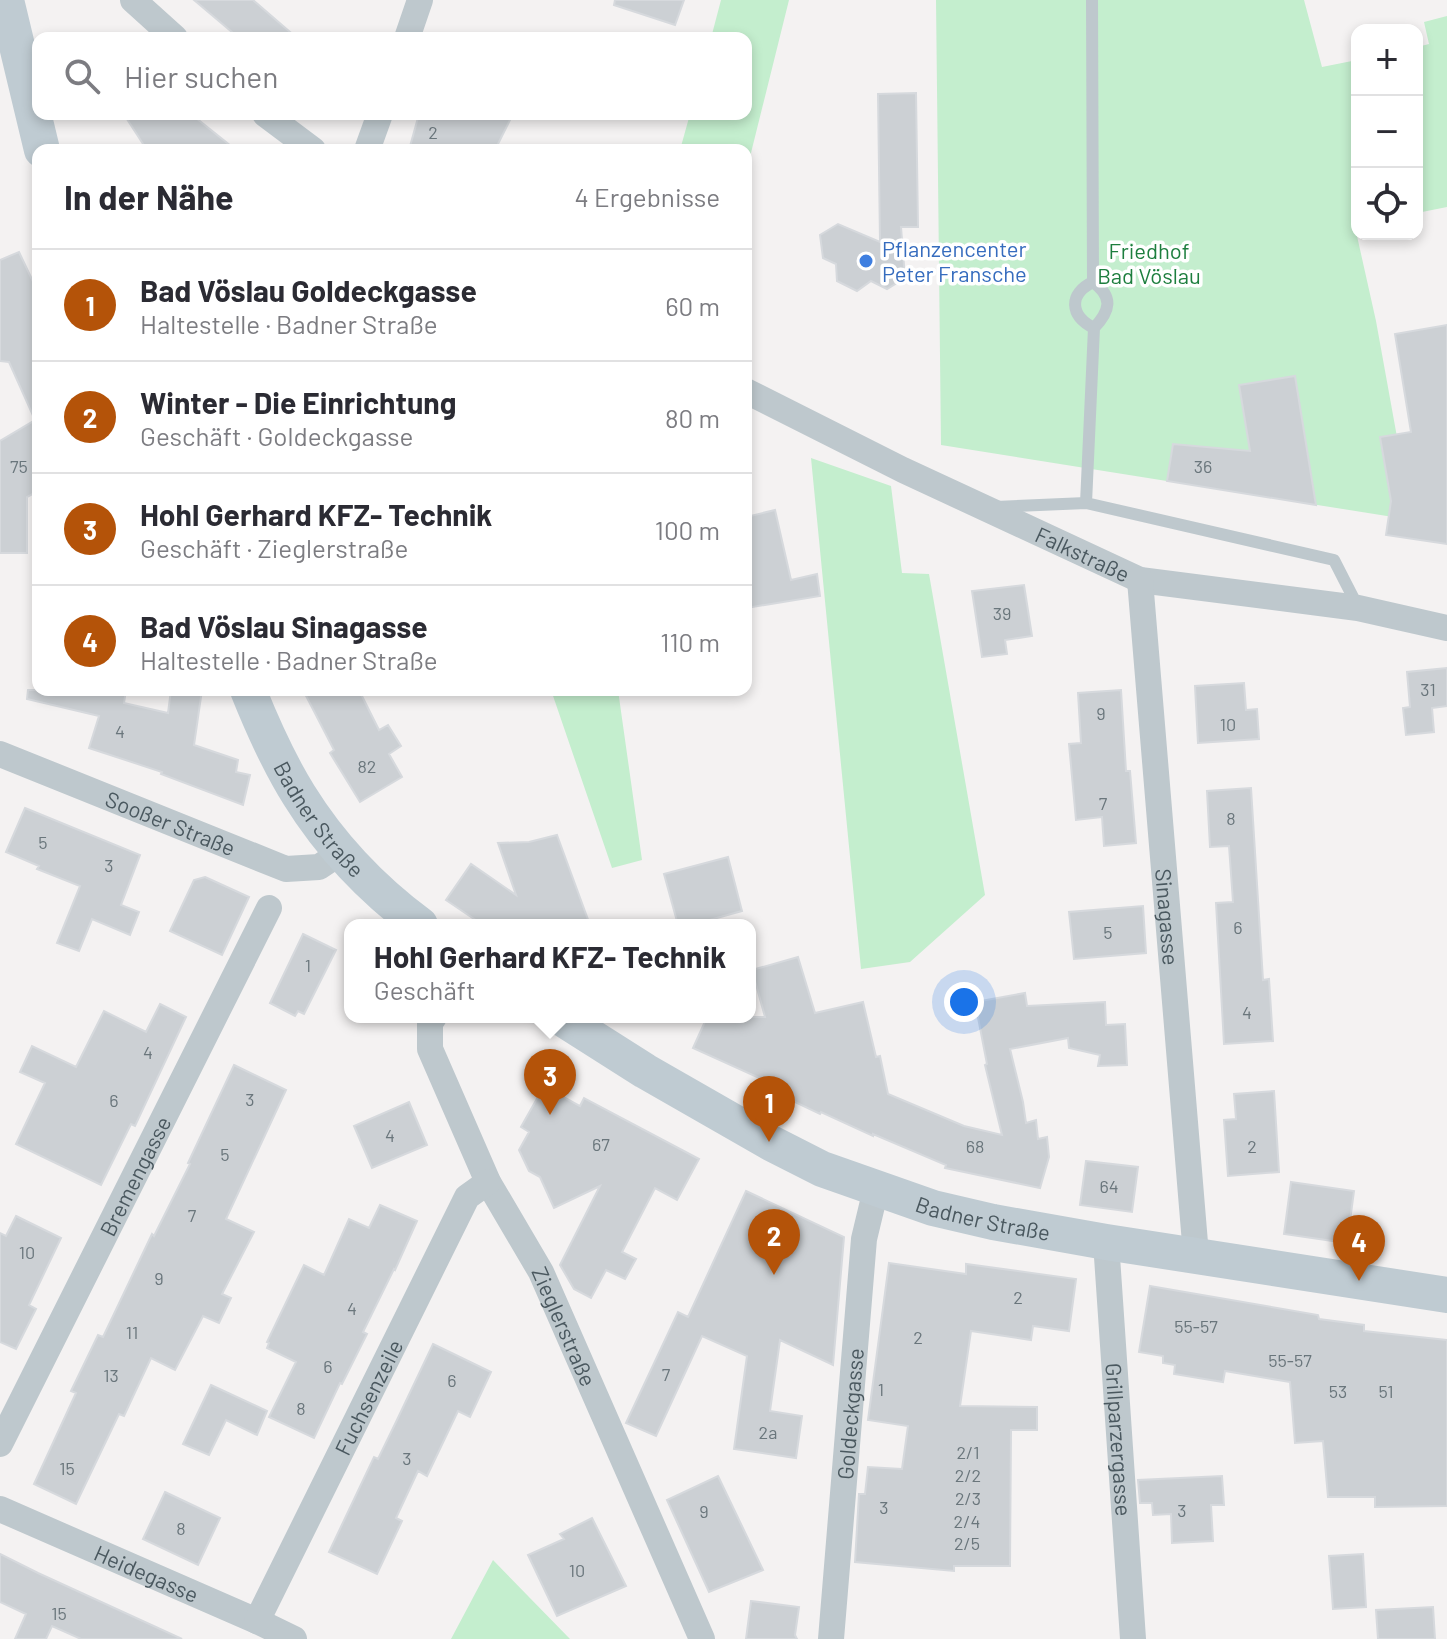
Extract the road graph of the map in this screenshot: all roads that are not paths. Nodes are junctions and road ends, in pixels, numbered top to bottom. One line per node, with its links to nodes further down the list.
1 (6, 0): 7 (street)
2 (133, 0): 5 (street)
3 (420, 0): 6 (street)
4 (1092, 0): 14 (lane)
5 (168, 32)
6 (409, 32)
7 (32, 108)
8 (35, 120): 11 (street)
9 (273, 120): 12 (street)
10 (378, 120): 13 (street)
11 (41, 144)
12 (305, 144)
13 (369, 144)
14 (1093, 282): 15 (lane); 15 (lane)
15 (1094, 328): 17 (lane)
16 (752, 394): 18 (street, Falkstraße)
17 (1086, 503): 18 (lane); 20 (lane)
18 (984, 507): 19 (street, Falkstraße)
19 (1140, 580): 20 (street, Falkstraße); 32 (street, Sinagasse)
20 (1358, 608): 21 (street, Falkstraße)
21 (1447, 628)
22 (250, 696): 24 (street, Badner Straße)
23 (0, 754): 24 (street, Sooßer Straße)
24 (340, 853): 26 (street, Badner Straße)
25 (269, 908): 34 (street, Bremengasse)
26 (412, 919)
27 (430, 1023): 29 (street, Zieglerstraße)
28 (569, 1023): 30 (street, Badner Straße)
29 (488, 1182): 36 (street, Fuchsenzeile); 38 (street, Zieglerstraße)
30 (876, 1189): 31 (street, Badner Straße); 39 (street, Goldeckgasse)
31 (1106, 1242): 32 (street, Badner Straße); 40 (street, Grillparzergasse)
32 (1196, 1255): 33 (street, Badner Straße)
33 (1447, 1295)
34 (0, 1444)
35 (0, 1509): 36 (street, Heidegasse)
36 (257, 1621): 37 (street, Heidegasse)
37 (294, 1639)
38 (702, 1639)
39 (831, 1639)
40 (1133, 1639)

